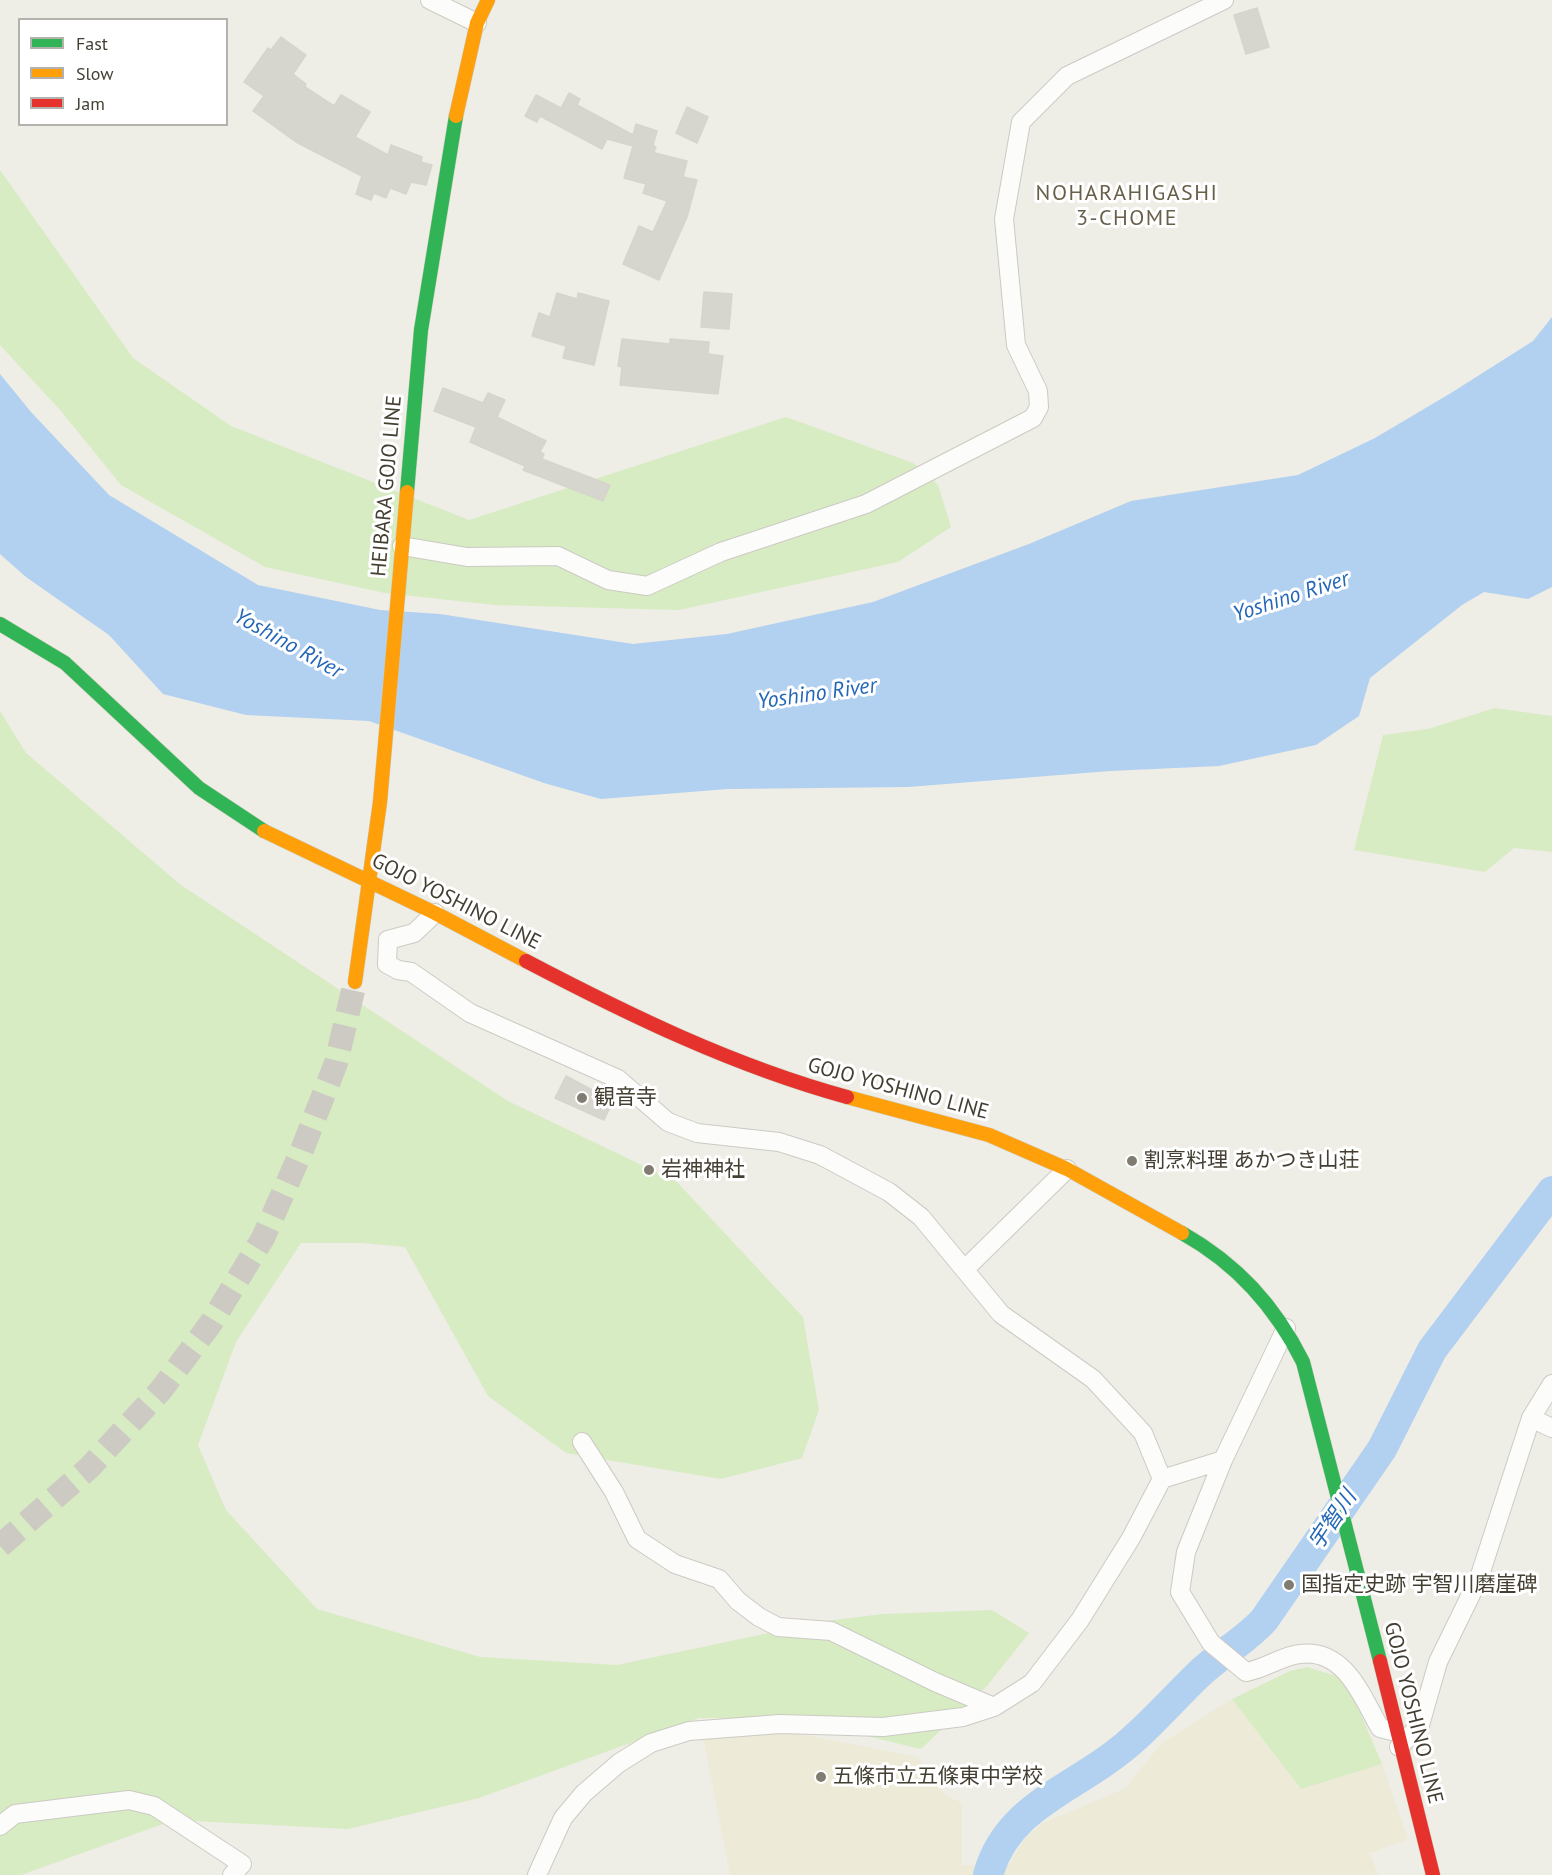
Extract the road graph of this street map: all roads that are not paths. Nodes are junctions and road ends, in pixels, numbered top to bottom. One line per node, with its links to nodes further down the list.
1 (430, 0): 4 (street)
2 (488, 0): 4 (main road, HEIBARA GOJO LINE)
3 (1224, 0): 5 (street)
4 (477, 23): 5 (main road, HEIBARA GOJO LINE)
5 (402, 546): 7 (main road, HEIBARA GOJO LINE)
6 (0, 624): 7 (main road, GOJO YOSHINO LINE)
7 (369, 881): 8 (main road, GOJO YOSHINO LINE); 9 (main road, HEIBARA GOJO LINE)
8 (435, 913): 10 (main road, GOJO YOSHINO LINE); 11 (street)
9 (355, 982)
10 (1067, 1169): 11 (street); 12 (main road, GOJO YOSHINO LINE)
11 (965, 1269): 18 (street)
12 (1286, 1328): 17 (street); 20 (main road, GOJO YOSHINO LINE)
13 (1552, 1384): 14 (street)
14 (1531, 1418): 15 (street); 20 (street)
15 (1552, 1428)
16 (582, 1442): 19 (street)
17 (1223, 1460): 18 (street); 20 (street)
18 (1162, 1479): 19 (street)
19 (994, 1707): 23 (street)
20 (1398, 1740): 24 (main road, GOJO YOSHINO LINE)
21 (0, 1826): 22 (street)
22 (242, 1872)
23 (537, 1875)
24 (1433, 1875)

